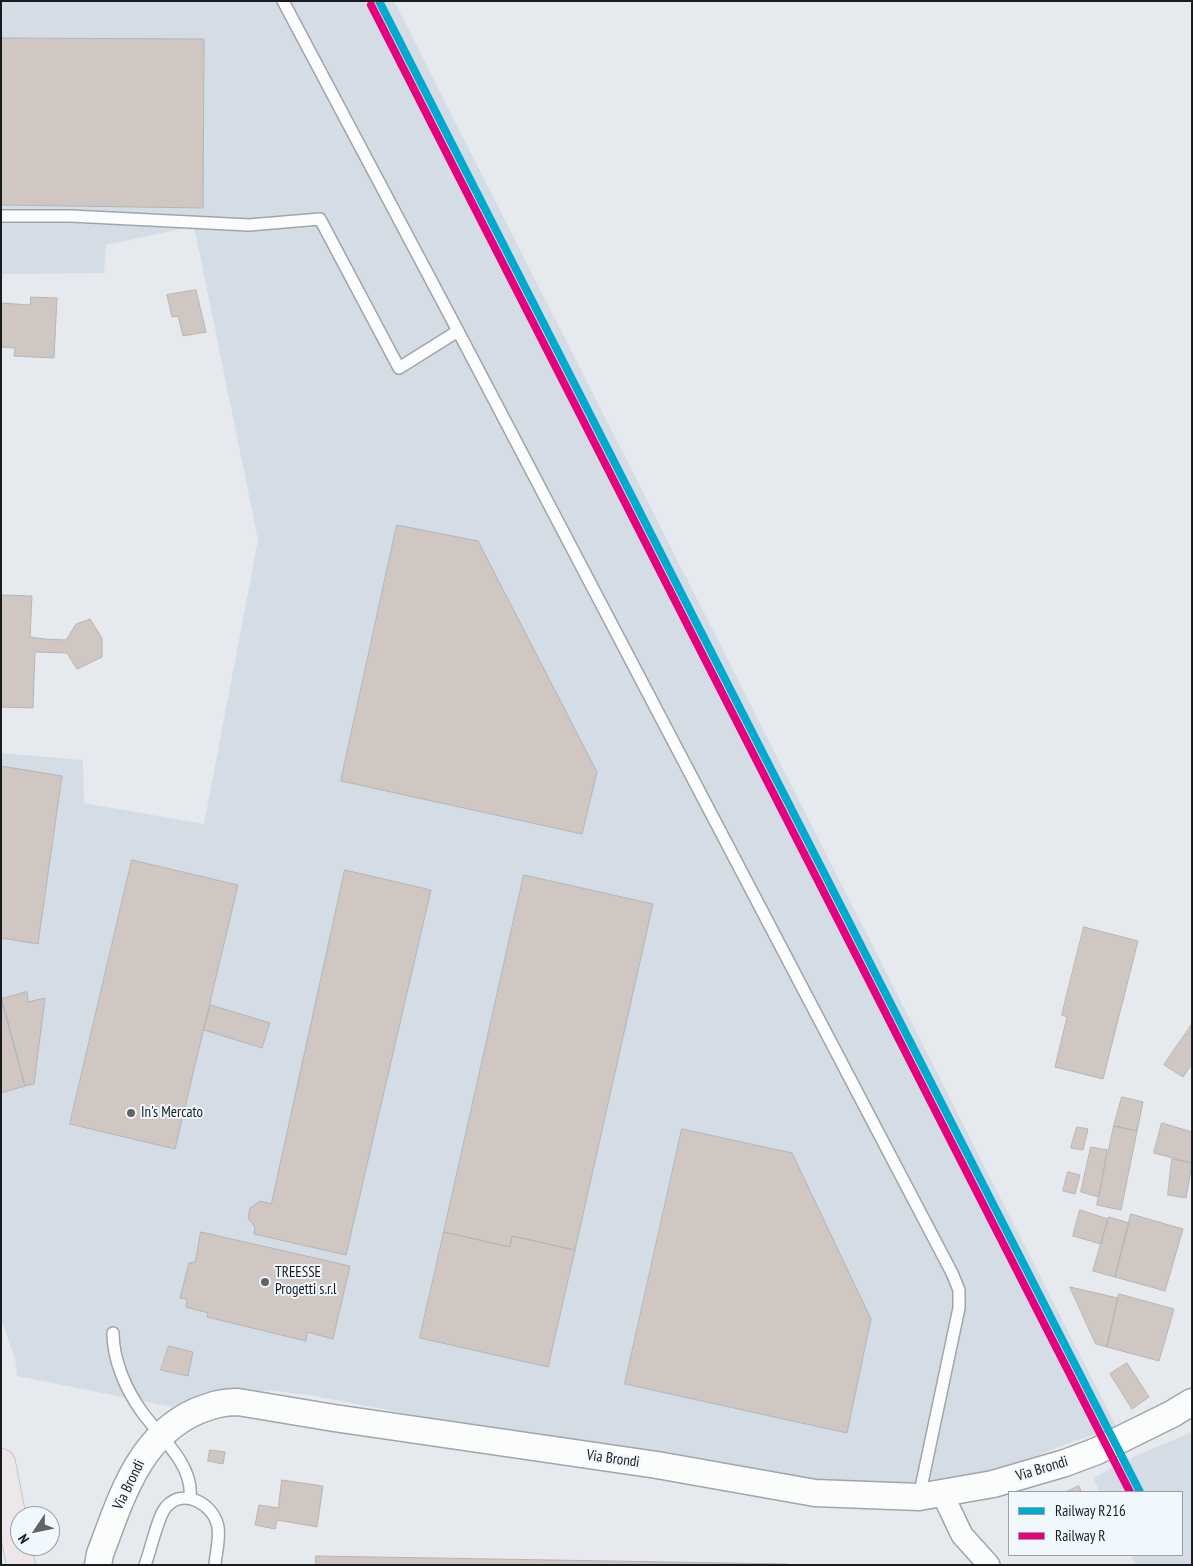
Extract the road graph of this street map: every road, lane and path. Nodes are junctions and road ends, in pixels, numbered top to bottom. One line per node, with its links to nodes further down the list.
1 (283, 1): 3 (lane)
2 (1, 216): 3 (lane)
3 (458, 331): 8 (lane)
4 (114, 1333): 6 (lane)
5 (1192, 1402): 8 (street, Via Brondi)
6 (160, 1436): 8 (street, Via Brondi); 9 (lane); 10 (street, Via Brondi)
7 (1, 1463): 11 (main road)
8 (931, 1495): 14 (street)
9 (190, 1498): 12 (lane); 13 (lane)
10 (96, 1561)
11 (21, 1565)
12 (146, 1565)
13 (215, 1565)
14 (989, 1565)

